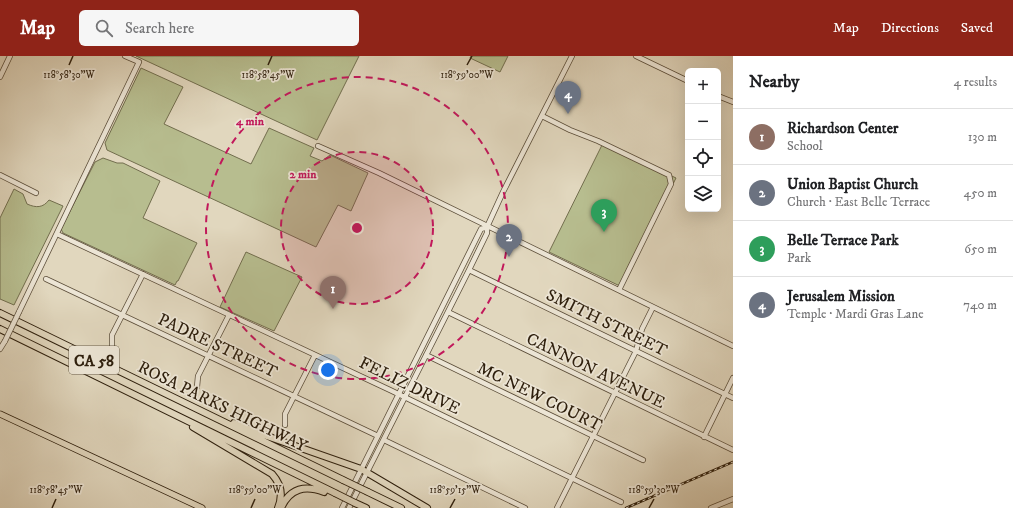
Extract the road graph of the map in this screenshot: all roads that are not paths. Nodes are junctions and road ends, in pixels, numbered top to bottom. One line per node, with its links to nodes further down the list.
1 (10, 56): 5 (street)
2 (125, 56): 14 (street)
3 (572, 56): 9 (street)
4 (636, 56): 6 (street)
5 (0, 77)
6 (685, 80)
7 (721, 97): 8 (street)
8 (733, 102)
9 (542, 116): 13 (street); 18 (street)
10 (318, 146): 13 (street)
11 (0, 175): 12 (street)
12 (36, 193)
13 (487, 227): 15 (street); 18 (street); 19 (street)
14 (57, 234): 16 (street, FELIZ DRIVE); 29 (street, bridge)
15 (469, 270): 21 (street); 30 (street, SMITH STREET)
16 (143, 274): 23 (street, FELIZ DRIVE); 24 (street)
17 (46, 279): 24 (street, PADRE STREET)
18 (619, 290): 20 (street)
19 (448, 296): 25 (street); 37 (street)
20 (653, 307): 28 (street); 30 (street)
21 (448, 312): 25 (street); 36 (street, CANNON AVENUE)
22 (0, 313): 42 (highway, ROSA PARKS HIGHWAY / CA 58)
23 (229, 314): 31 (street); 32 (street, FELIZ DRIVE)
24 (123, 315): 27 (street); 31 (street, PADRE STREET)
25 (440, 328): 33 (street)
26 (0, 329): 44 (highway, ROSA PARKS HIGHWAY / CA 58)
27 (112, 345)
28 (733, 346)
29 (0, 349)
30 (636, 351): 36 (street); 38 (street, SMITH STREET)
31 (209, 355): 35 (street); 39 (street, PADRE STREET)
32 (315, 355): 37 (street, FELIZ DRIVE); 39 (street)
33 (426, 355): 40 (street); 47 (street, MC NEW COURT)
34 (733, 378): 38 (street)
35 (197, 387)
36 (615, 393): 47 (street); 48 (street, CANNON AVENUE)
37 (399, 394): 40 (street, FELIZ DRIVE); 46 (street)
38 (725, 394): 41 (street, SMITH STREET); 48 (street)
39 (295, 396): 45 (street); 46 (street, PADRE STREET)
40 (405, 397): 49 (street); 53 (street, FELIZ DRIVE)
41 (733, 398)
42 (188, 406): 52 (highway); 63 (highway, ROSA PARKS HIGHWAY / CA 58, bridge)
43 (0, 414): 58 (main road)
44 (181, 417): 54 (highway, ROSA PARKS HIGHWAY / CA 58); 59 (highway)
45 (285, 425)
46 (378, 436): 52 (street)
47 (593, 436): 51 (street, MC NEW COURT); 53 (street)
48 (704, 437): 50 (street, CANNON AVENUE)
49 (384, 440): 52 (street); 65 (street)
50 (733, 450)
51 (643, 460)
52 (365, 471): 61 (street); 62 (street); 64 (highway)
53 (572, 478): 56 (street, FELIZ DRIVE); 66 (street)
54 (335, 494): 57 (highway, bridge); 60 (highway)
55 (733, 499): 67 (street)
56 (621, 502)
57 (364, 507)
58 (201, 508)
59 (278, 508)
60 (281, 508)
61 (342, 508)
62 (350, 508)
63 (401, 508)
64 (427, 508)
65 (525, 508)
66 (557, 508)
67 (711, 508)

